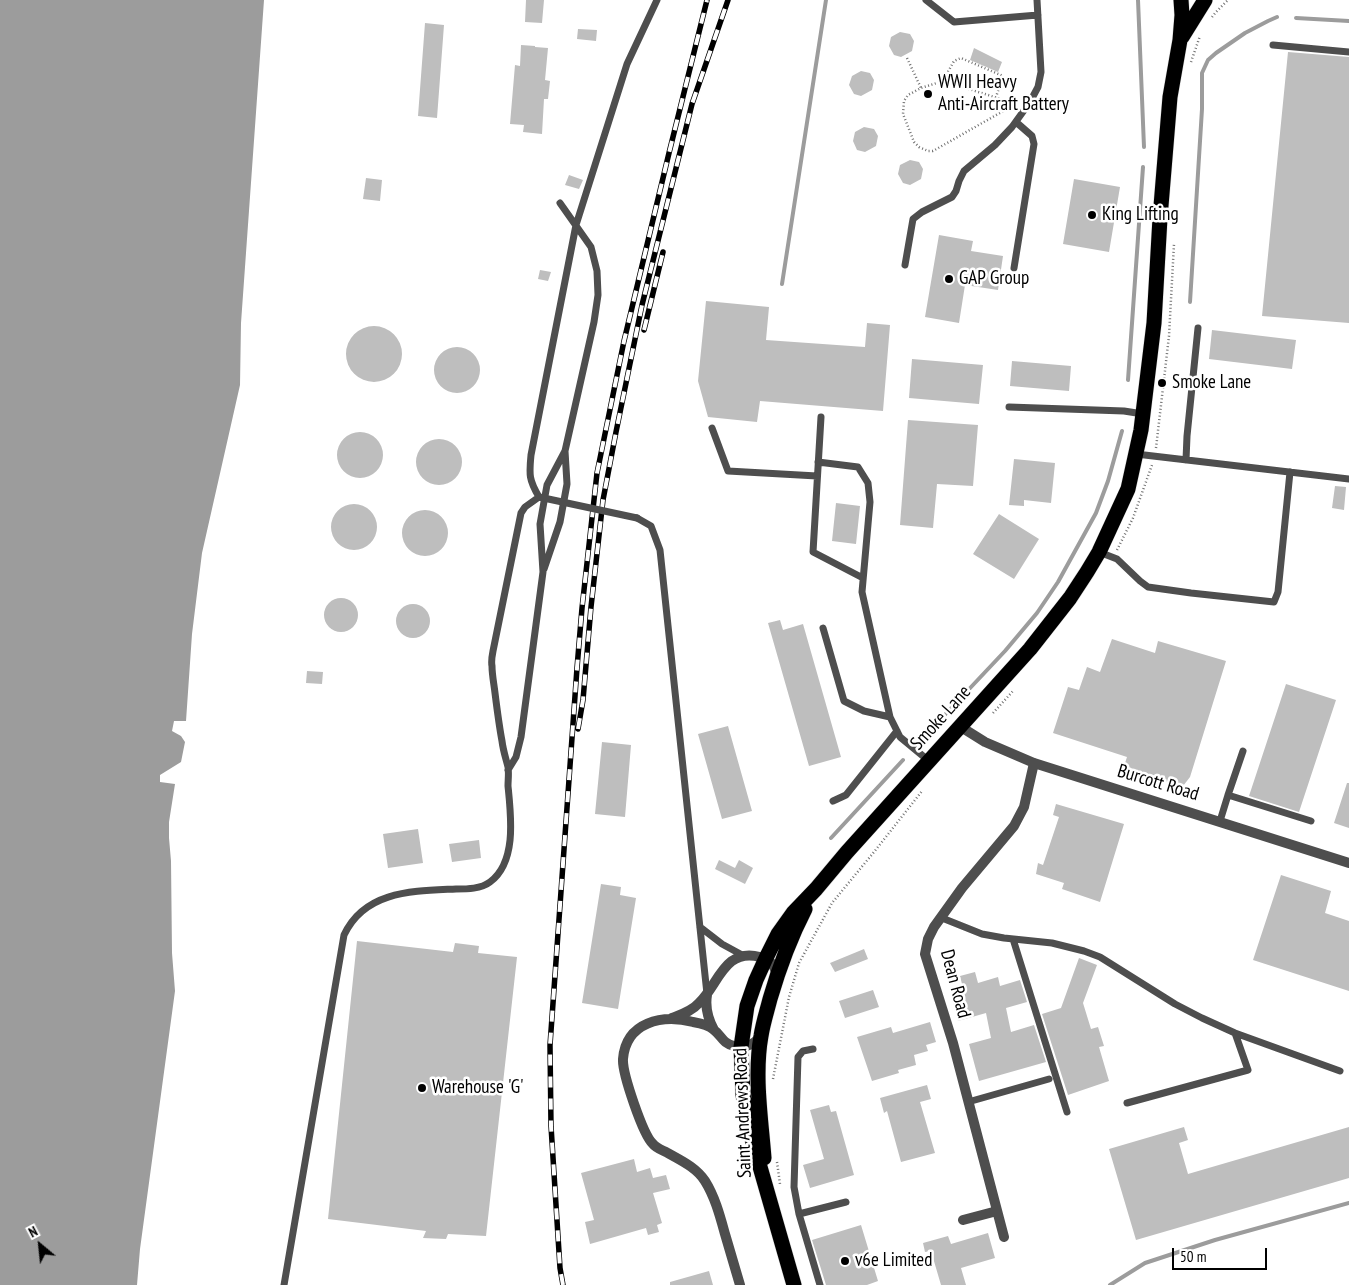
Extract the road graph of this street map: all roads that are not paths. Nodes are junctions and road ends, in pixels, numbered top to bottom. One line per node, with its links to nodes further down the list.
1 (657, 0): 12 (lane)
2 (926, 0): 6 (lane)
3 (1037, 0): 6 (lane)
4 (1181, 0): 7 (highway, Smoke Lane)
5 (1205, 0): 7 (highway, Smoke Lane)
6 (1038, 15): 10 (lane)
7 (1180, 40): 17 (highway, Smoke Lane)
8 (1273, 45): 9 (lane)
9 (1349, 52)
10 (1016, 122): 13 (lane); 14 (lane)
11 (560, 204): 12 (lane)
12 (576, 225): 20 (lane); 27 (lane)
13 (905, 265)
14 (1014, 268)
15 (1198, 328): 22 (lane)
16 (1009, 407): 17 (lane)
17 (1143, 414): 21 (highway, Smoke Lane)
18 (821, 417): 23 (lane)
19 (712, 428): 25 (lane)
20 (565, 451): 29 (lane); 29 (lane)
21 (1136, 454): 22 (lane); 28 (highway, Smoke Lane)
22 (1186, 460): 24 (lane)
23 (818, 462): 25 (lane); 30 (lane)
24 (1290, 472): 26 (lane); 28 (lane)
25 (817, 476): 30 (lane)
26 (1349, 479)
27 (539, 497): 38 (lane); 46 (lane, bridge)
28 (1106, 554): 33 (highway, Smoke Lane)
29 (543, 572): 38 (lane)
30 (863, 578): 32 (lane)
31 (823, 628): 32 (lane)
32 (890, 718): 34 (lane)
33 (961, 727): 36 (highway, Smoke Lane); 37 (street, Burcott Road)
34 (897, 731): 36 (lane); 40 (lane)
35 (1243, 751): 39 (lane)
36 (930, 761): 44 (highway, Smoke Lane)
37 (1034, 763): 41 (street, Burcott Road); 45 (street, Dean Road)
38 (508, 770): 69 (lane)
39 (1228, 795): 41 (lane); 42 (lane)
40 (834, 801)
41 (1220, 821): 43 (street, Burcott Road)
42 (1311, 821)
43 (1349, 863)
44 (816, 889): 49 (highway, Saint Andrews Road); 50 (highway, Saint Andrews Road)
45 (942, 918): 47 (lane); 60 (street, Dean Road)
46 (700, 927): 48 (lane); 51 (lane)
47 (1014, 939): 54 (lane); 62 (lane)
48 (744, 956): 49 (street); 51 (street)
49 (766, 958): 50 (street); 56 (highway, Saint Andrews Road)
50 (777, 976): 55 (highway, Saint Andrews Road)
51 (707, 994): 52 (street); 53 (street)
52 (671, 1018): 53 (street); 70 (street)
53 (714, 1030): 56 (street)
54 (1235, 1033): 58 (lane); 61 (lane)
55 (760, 1036): 56 (street); 63 (highway, Saint Andrews Road)
56 (741, 1047): 63 (highway, Saint Andrews Road)
57 (813, 1049): 66 (lane)
58 (1340, 1071)
59 (1049, 1079): 60 (lane)
60 (968, 1102): 65 (street, Dean Road)
61 (1127, 1103)
62 (1068, 1112)
63 (774, 1188): 71 (highway, Saint Andrews Road)
64 (846, 1202): 66 (lane)
65 (997, 1211): 67 (street); 68 (street, Dean Road)
66 (799, 1214): 72 (lane)
67 (963, 1220)
68 (1004, 1237)
69 (284, 1285)
70 (740, 1285)
71 (794, 1285)
72 (820, 1285)

